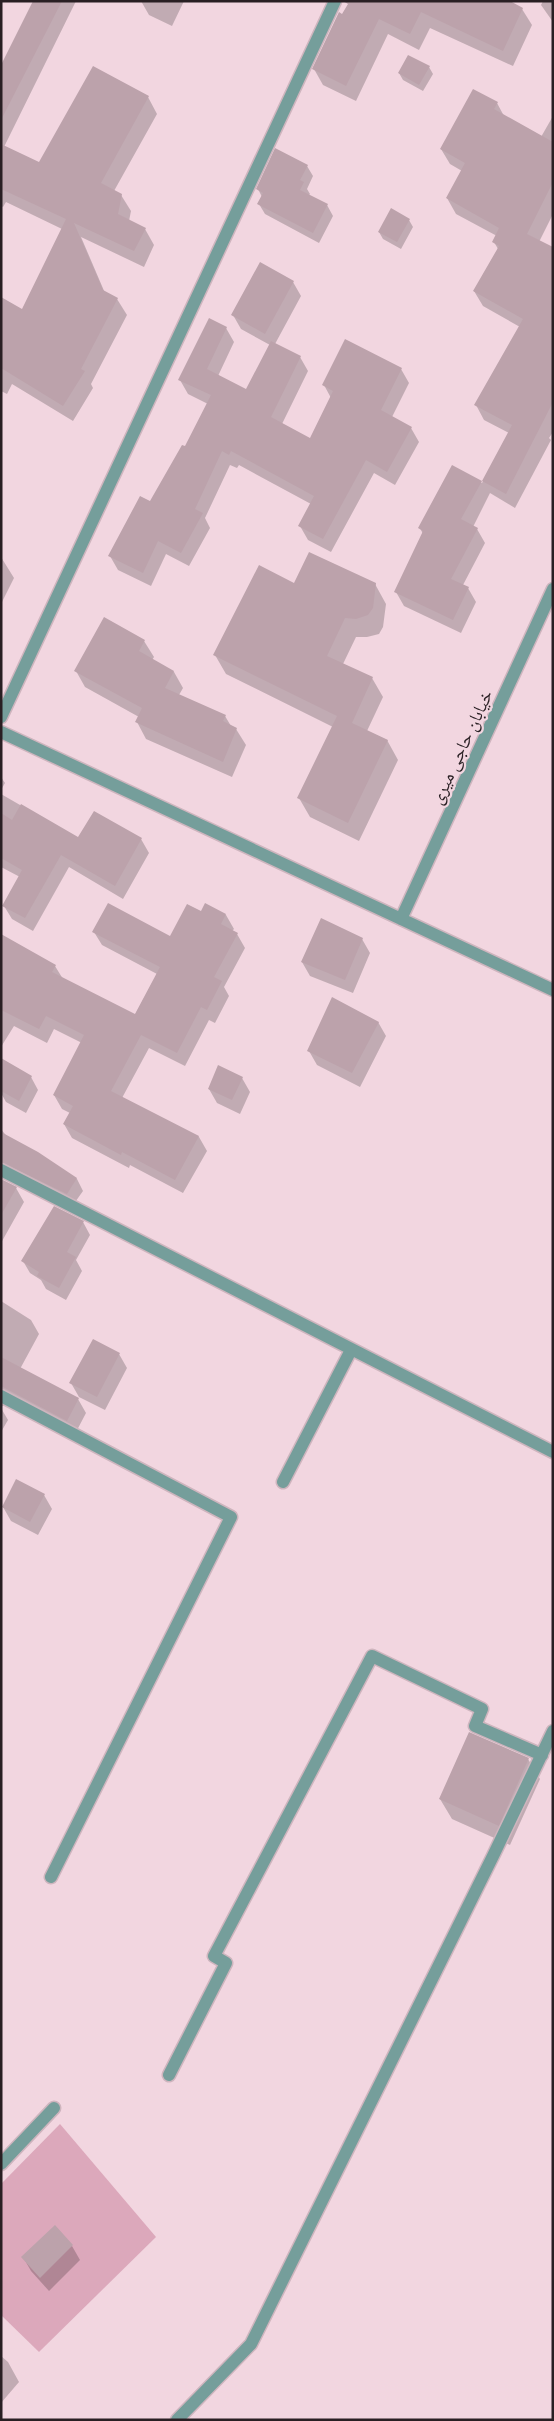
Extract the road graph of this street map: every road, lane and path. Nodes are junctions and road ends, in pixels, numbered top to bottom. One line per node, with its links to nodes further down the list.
1 (335, 1): 3 (street)
2 (553, 589): 5 (street, خیابان حاجی میری)
3 (1, 717)
4 (1, 732): 5 (street)
5 (401, 919): 6 (street)
6 (553, 990)
7 (1, 1170): 8 (street)
8 (351, 1350): 10 (street); 11 (street)
9 (1, 1396): 14 (street)
10 (553, 1452)
11 (283, 1482)
12 (553, 1730): 13 (street)
13 (542, 1755): 15 (street); 18 (street)
14 (52, 1877)
15 (168, 2074)
16 (54, 2108): 17 (street)
17 (1, 2164)
18 (177, 2420)

